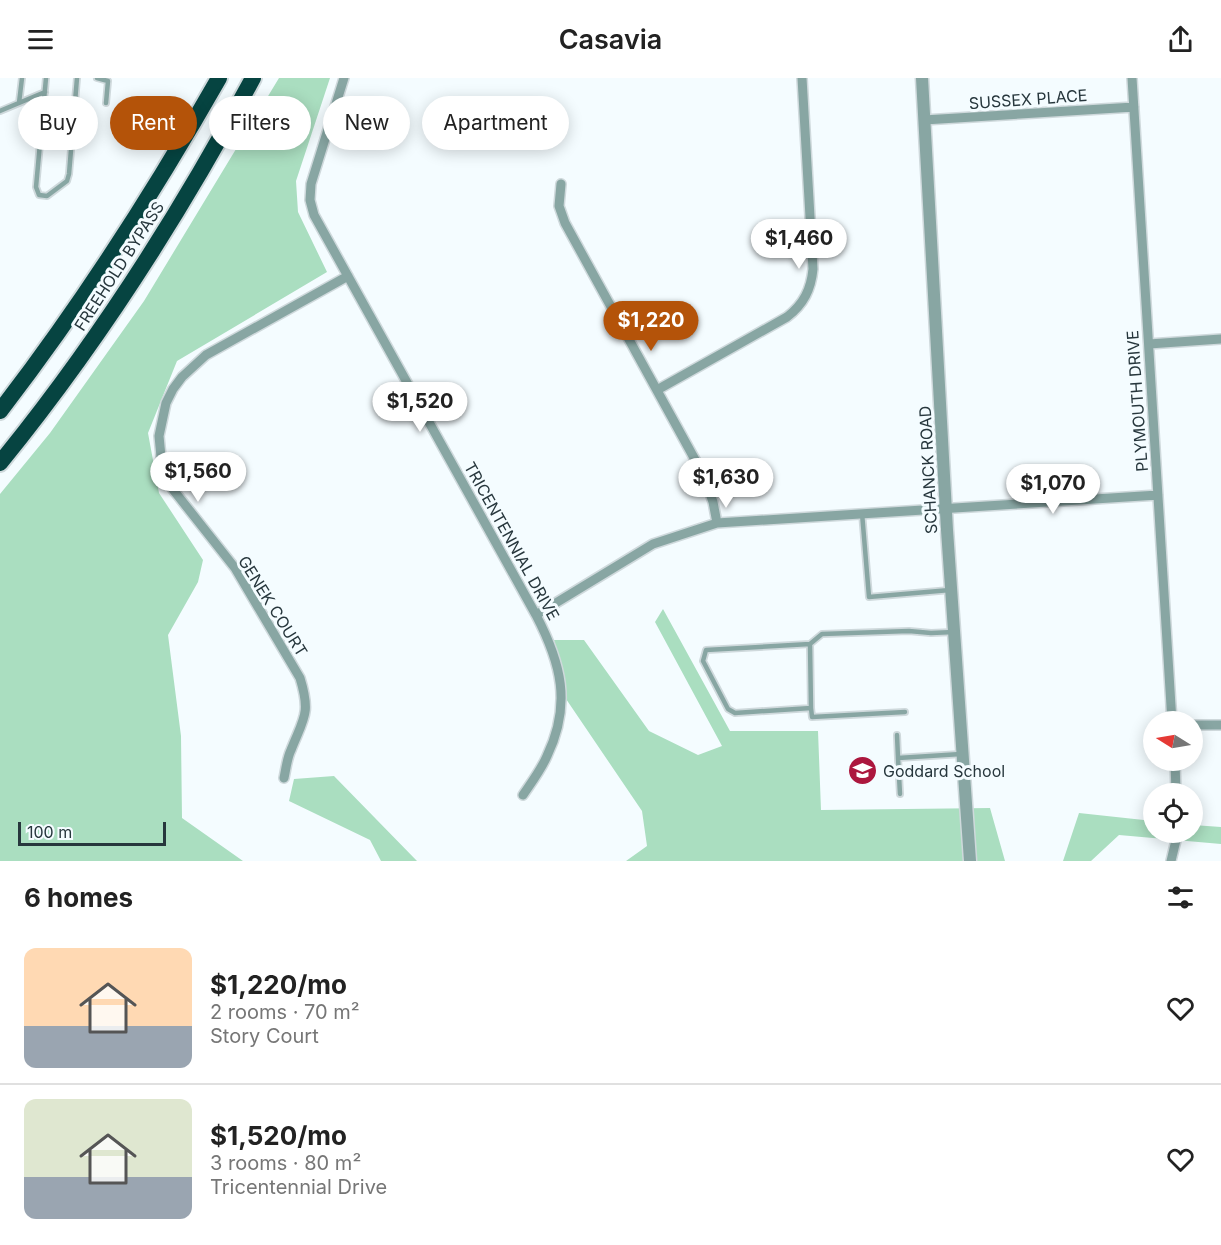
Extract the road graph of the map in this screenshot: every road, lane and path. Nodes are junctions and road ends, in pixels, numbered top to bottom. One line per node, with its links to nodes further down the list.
1 (22, 78): 12 (lane)
2 (46, 78): 11 (lane)
3 (77, 78): 11 (lane)
4 (97, 78): 15 (lane)
5 (219, 78): 24 (highway, FREEHOLD BYPASS)
6 (252, 78): 25 (highway, FREEHOLD BYPASS)
7 (344, 78): 20 (street, TRICENTENNIAL DRIVE)
8 (802, 78): 23 (street)
9 (922, 78): 18 (street, SCHANCK ROAD)
10 (1132, 78): 16 (street, PLYMOUTH DRIVE)
11 (45, 92): 13 (lane)
12 (20, 96)
13 (36, 96)
14 (18, 103): 17 (lane)
15 (106, 103)
16 (1134, 107): 18 (street, SUSSEX PLACE); 22 (street, PLYMOUTH DRIVE)
17 (0, 111)
18 (924, 120): 27 (street, SCHANCK ROAD)
19 (561, 184): 23 (street)
20 (348, 276): 31 (street, TRICENTENNIAL DRIVE); 42 (street, GENEK COURT)
21 (1221, 339): 22 (street)
22 (1149, 344): 26 (street, PLYMOUTH DRIVE)
23 (657, 390): 29 (street)
24 (0, 411)
25 (0, 463)
26 (1158, 495): 27 (street); 35 (street, PLYMOUTH DRIVE)
27 (946, 508): 28 (street); 30 (street, SCHANCK ROAD)
28 (862, 513): 29 (street); 30 (lane)
29 (717, 523): 31 (street)
30 (951, 590): 32 (street, SCHANCK ROAD)
31 (536, 615): 44 (street, TRICENTENNIAL DRIVE)
32 (954, 632): 33 (lane); 40 (street, SCHANCK ROAD)
33 (810, 644): 34 (lane); 34 (lane)
34 (811, 708): 36 (lane)
35 (1171, 711)
36 (905, 712)
37 (1203, 725): 38 (street)
38 (1221, 725)
39 (897, 735): 41 (lane)
40 (961, 754): 41 (lane); 46 (street, SCHANCK ROAD)
41 (898, 758): 43 (lane)
42 (284, 778)
43 (900, 794)
44 (523, 795)
45 (1176, 843): 47 (street)
46 (970, 861)
47 (1172, 861)

